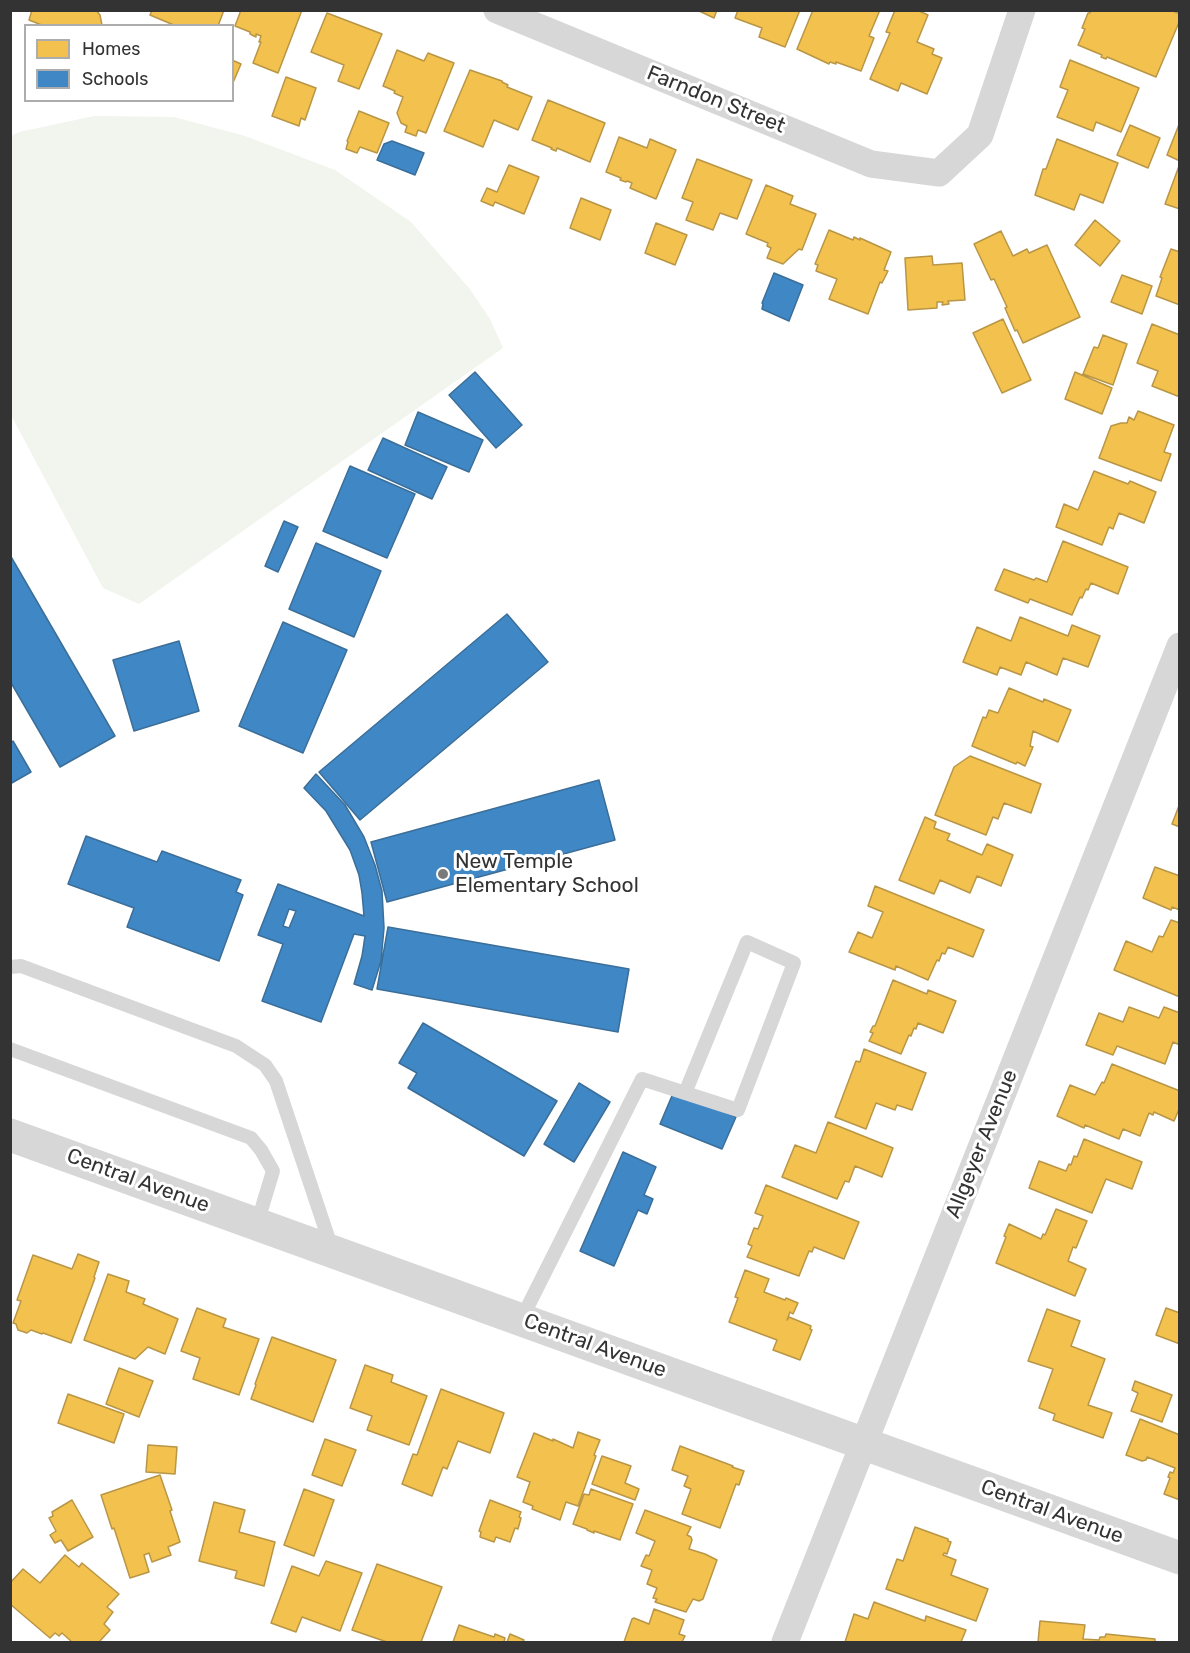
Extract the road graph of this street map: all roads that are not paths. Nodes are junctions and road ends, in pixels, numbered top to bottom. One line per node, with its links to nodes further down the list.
1 (497, 10): 2 (street, Farndon Street)
2 (1022, 10)
3 (1179, 646): 11 (street, Allgeyer Avenue)
4 (10, 967): 9 (lane)
5 (10, 1049): 8 (lane)
6 (685, 1093): 6 (lane); 10 (lane)
7 (10, 1135): 8 (street, Central Avenue)
8 (257, 1224): 9 (street, Central Avenue)
9 (333, 1251): 10 (street, Central Avenue)
10 (521, 1320): 11 (street, Central Avenue)
11 (863, 1443): 12 (street, Central Avenue); 13 (street, Allgeyer Avenue)
12 (1179, 1558)
13 (785, 1642)

